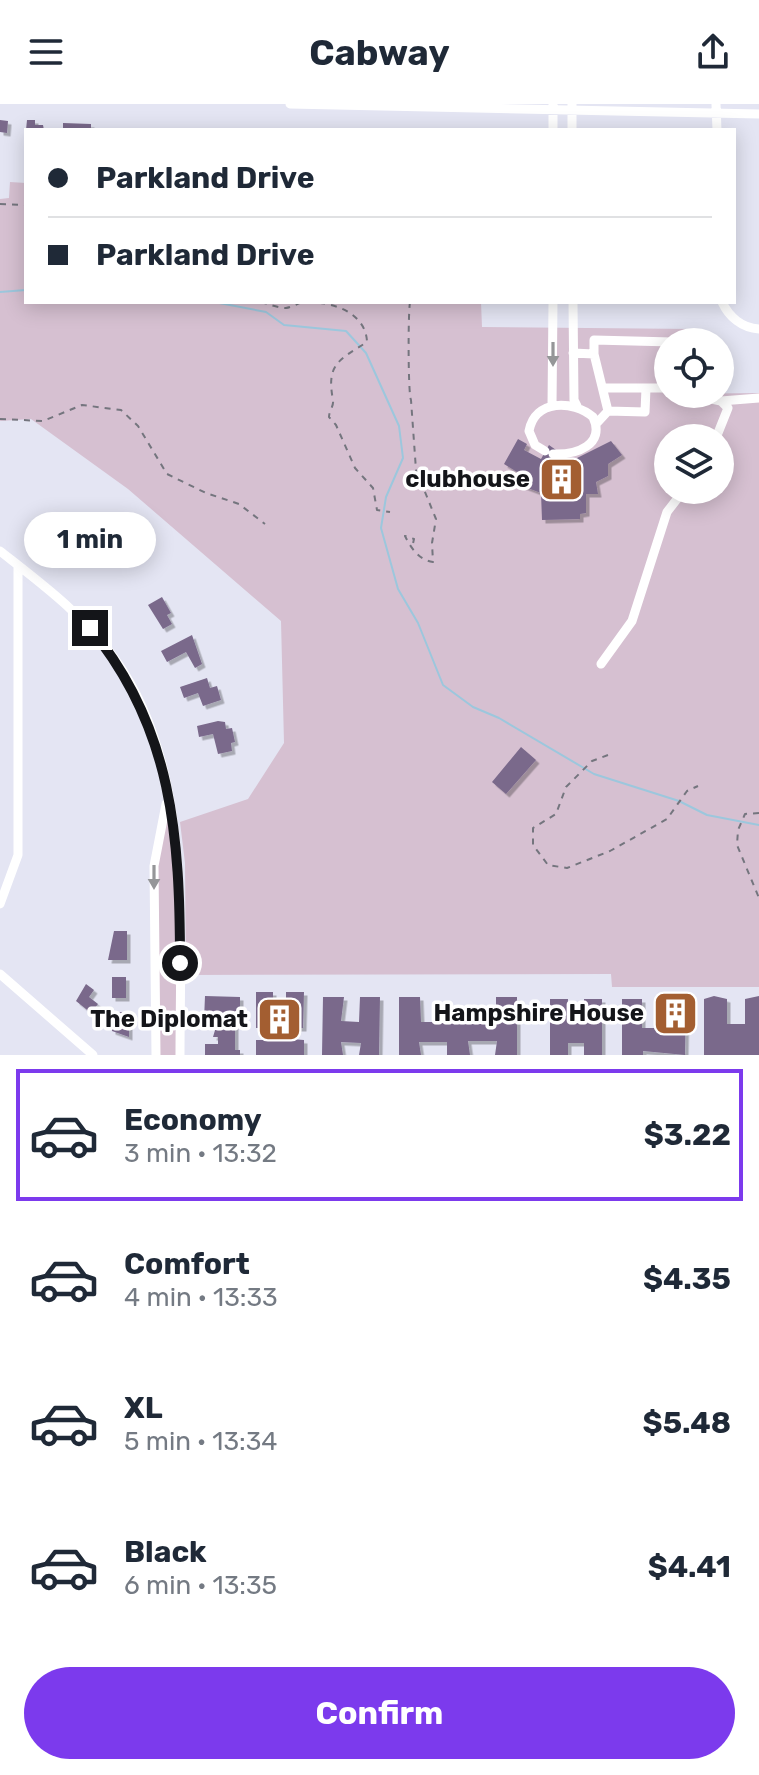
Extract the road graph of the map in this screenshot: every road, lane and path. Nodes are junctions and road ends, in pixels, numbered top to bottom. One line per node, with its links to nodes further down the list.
1 (290, 104): 2 (street)
2 (401, 106): 3 (street)
3 (553, 107): 4 (street); 7 (street)
4 (572, 108): 5 (street)
5 (716, 109): 6 (street)
6 (759, 114)
7 (553, 128)
8 (0, 204): 9 (path)
9 (24, 205)
10 (269, 304): 11 (path)
11 (299, 304)
12 (318, 304): 18 (path)
13 (342, 304): 18 (path)
14 (410, 304): 38 (path)
15 (553, 304): 19 (street)
16 (573, 304): 20 (street)
17 (723, 304): 21 (street)
18 (342, 308): 36 (path)
19 (553, 321): 20 (street); 30 (street, one-way to 30)
20 (573, 321): 23 (street)
21 (759, 329)
22 (654, 342): 24 (street)
23 (573, 353): 24 (street); 31 (street)
24 (594, 354): 25 (street)
25 (603, 388): 26 (street); 32 (street)
26 (646, 388): 27 (street); 32 (street)
27 (654, 388)
28 (759, 398): 29 (street)
29 (734, 400)
30 (552, 406): 31 (street); 34 (street)
31 (577, 406): 34 (street)
32 (608, 411): 34 (street)
33 (0, 419): 37 (path)
34 (596, 424)
35 (673, 504): 41 (street)
36 (390, 512)
37 (265, 524)
38 (412, 548)
39 (0, 551): 40 (street)
40 (18, 566): 44 (street); 47 (street)
41 (601, 664)
42 (608, 755): 43 (path)
43 (698, 786)
44 (167, 800): 50 (street, one-way to 50); 51 (street)
45 (759, 813): 46 (path)
46 (759, 898)
47 (0, 904)
48 (0, 974): 49 (street)
49 (93, 1055)
50 (156, 1055)
51 (180, 1055)

